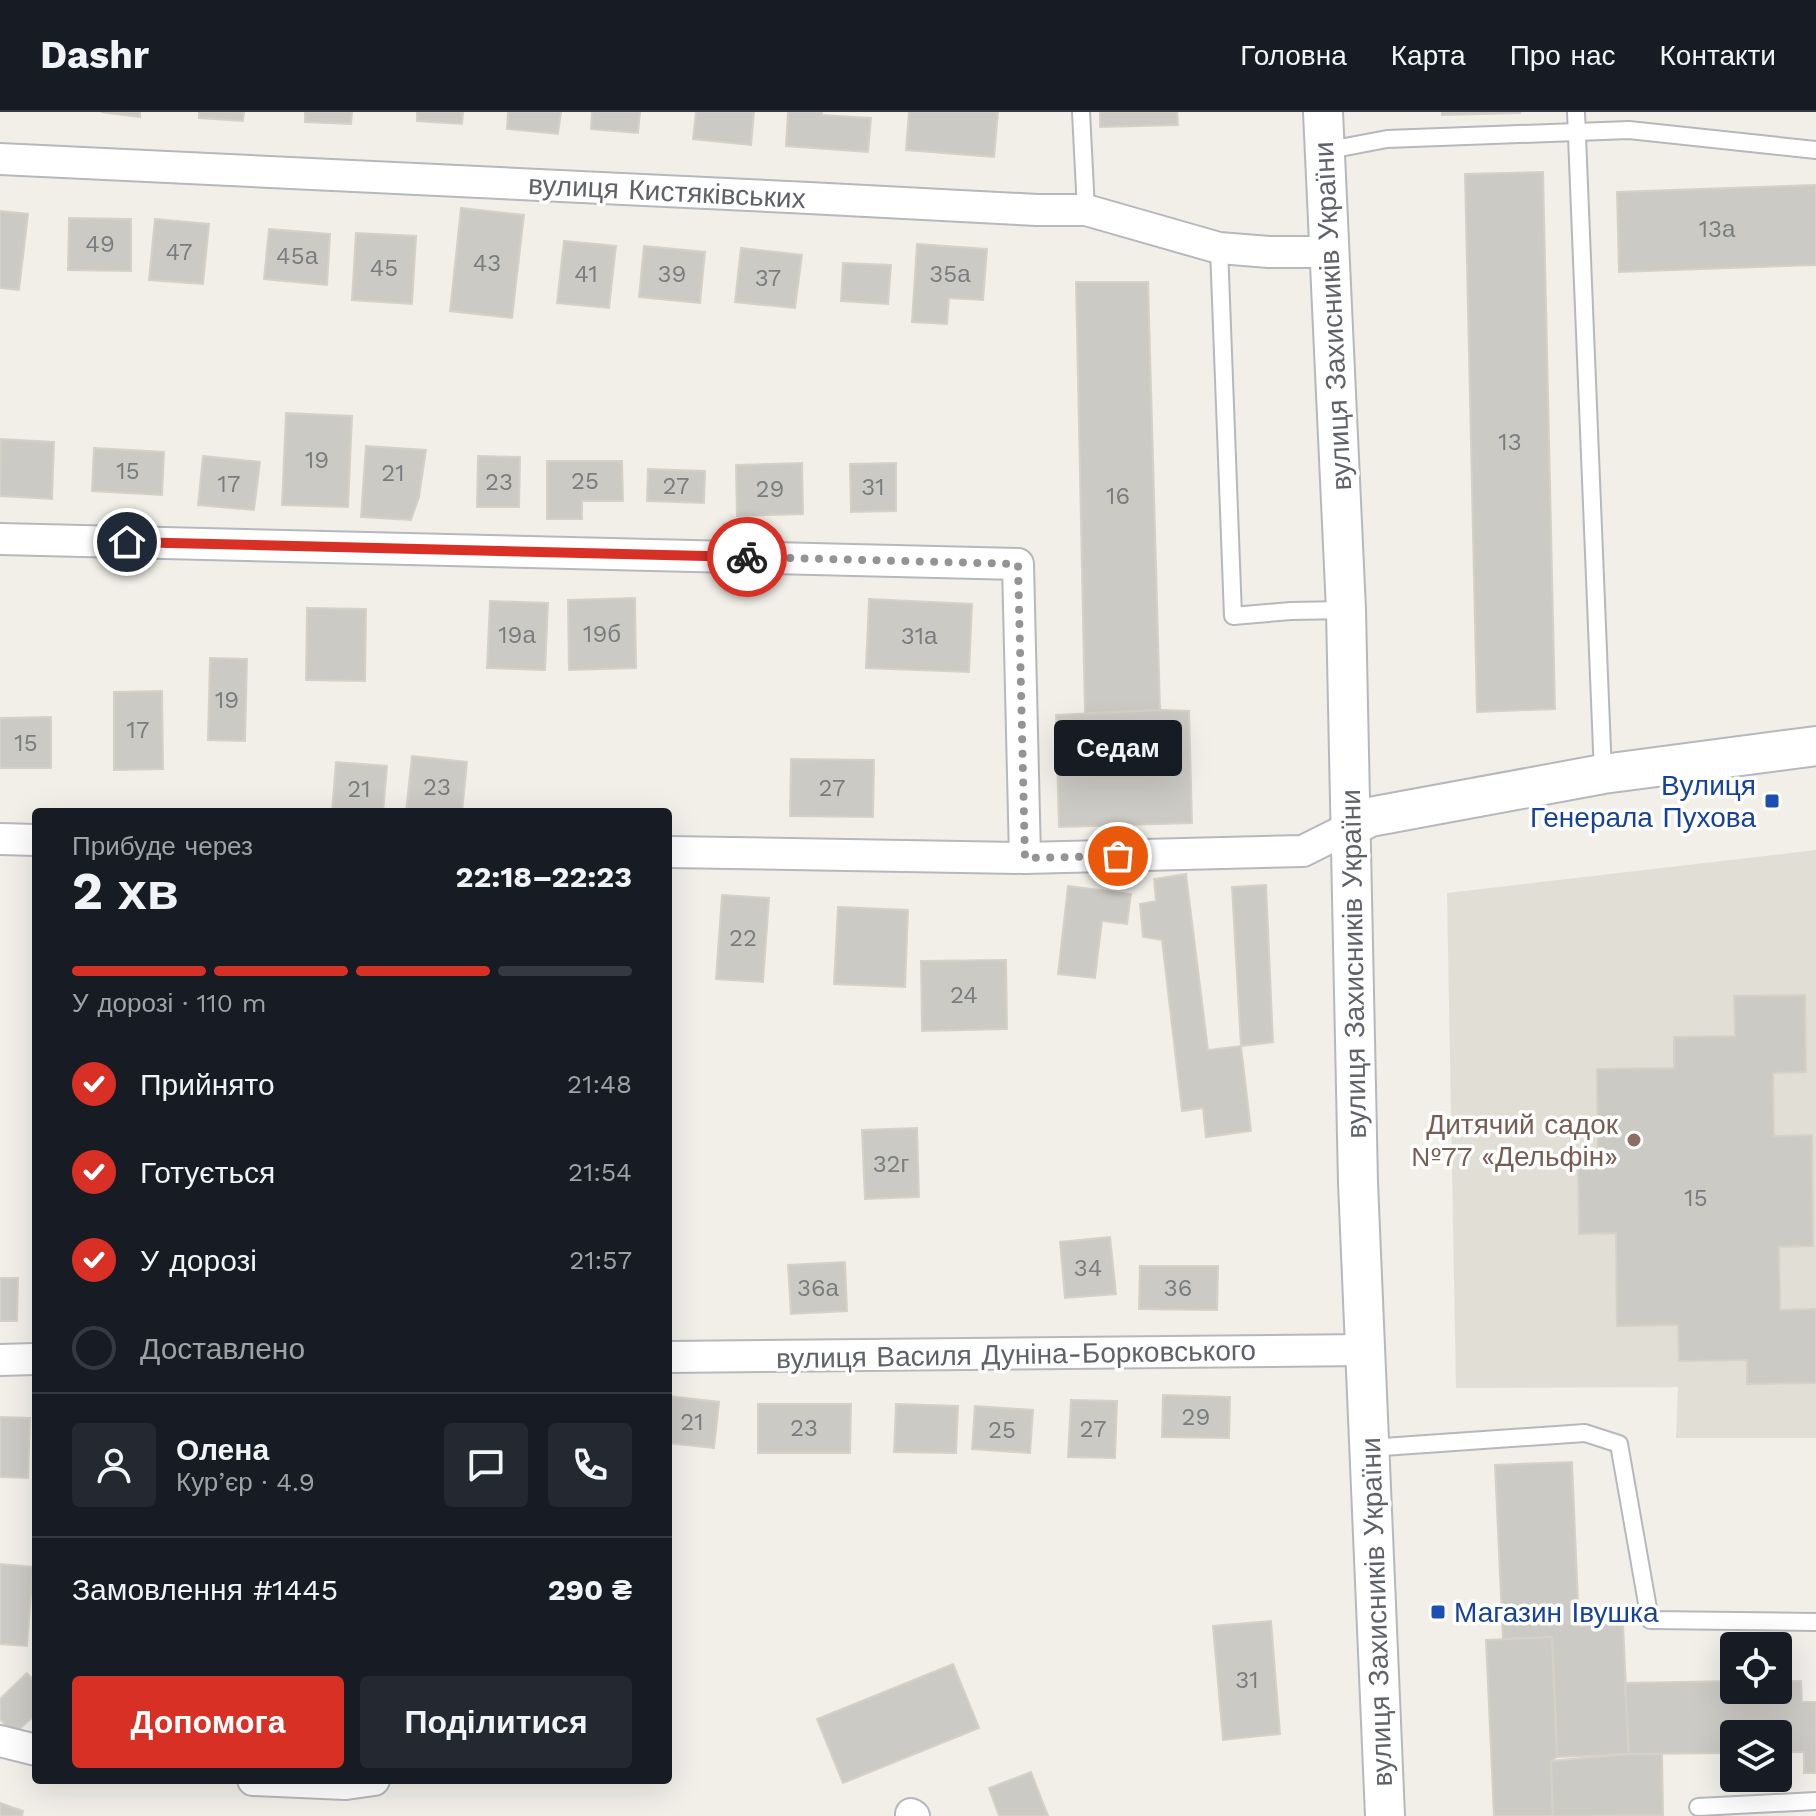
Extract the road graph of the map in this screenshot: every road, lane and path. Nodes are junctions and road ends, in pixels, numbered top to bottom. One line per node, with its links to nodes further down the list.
1 (1081, 112): 8 (lane)
2 (1323, 112): 6 (street, вулиця Захисників України)
3 (1576, 112): 4 (lane)
4 (1577, 131): 5 (lane); 6 (lane); 14 (lane)
5 (1816, 150)
6 (1324, 151): 10 (street, вулиця Захисників України)
7 (0, 159): 8 (street, вулиця Кистяківських)
8 (1086, 210): 9 (street, вулиця Кистяківських)
9 (1219, 248): 10 (street, вулиця Кистяківських); 12 (lane)
10 (1328, 252): 12 (street, вулиця Захисників України)
11 (0, 539): 19 (street)
12 (1346, 610): 15 (street, вулиця Захисників України)
13 (1816, 746): 14 (street)
14 (1603, 774): 15 (street)
15 (1351, 827): 19 (street); 20 (street, вулиця Захисників України)
16 (0, 839): 17 (street)
17 (32, 840)
18 (672, 852): 19 (street)
19 (1025, 858)
20 (1365, 1350): 21 (street, вулиця Василя Дуніна-Борковського); 24 (street, вулиця Захисників України)
21 (672, 1357)
22 (32, 1359): 23 (street)
23 (0, 1360)
24 (1369, 1448): 25 (lane); 30 (street, вулиця Захисників України)
25 (1816, 1622)
26 (0, 1741): 27 (street)
27 (32, 1749)
28 (1816, 1801): 29 (lane)
29 (1698, 1807)
30 (1385, 1816)

